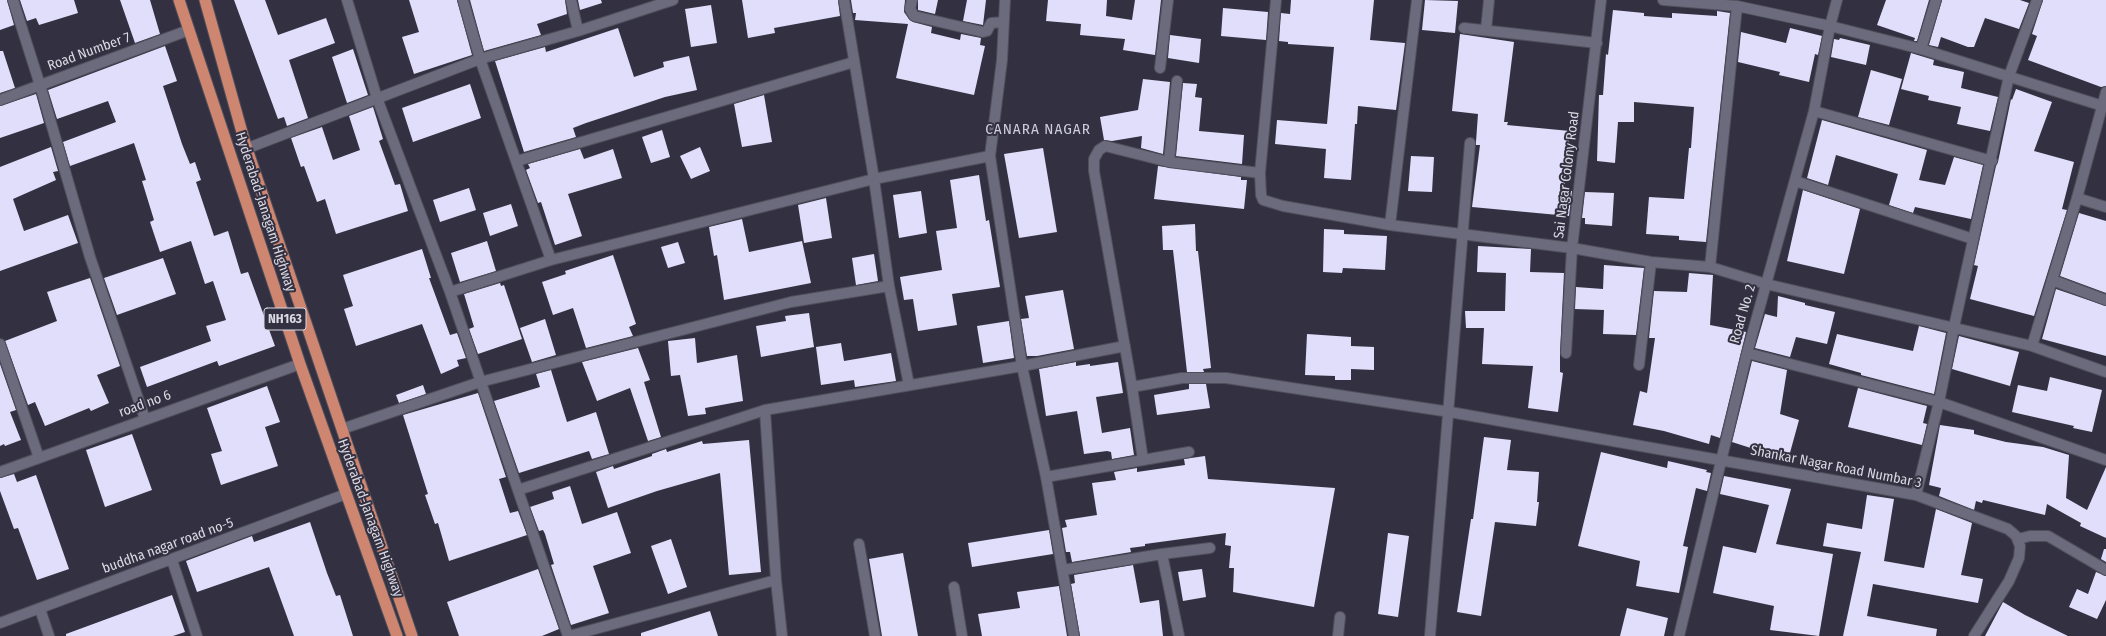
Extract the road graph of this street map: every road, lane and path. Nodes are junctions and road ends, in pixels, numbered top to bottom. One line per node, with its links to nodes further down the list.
1 (13, 0): 34 (street)
2 (179, 0): 24 (highway, Hyderabad-Janagam Highway / NH163)
3 (205, 0): 41 (highway, Hyderabad-Janagam Highway / NH163)
4 (347, 0): 36 (street)
5 (463, 0): 29 (street)
6 (571, 0): 26 (street)
7 (673, 0): 26 (street)
8 (844, 0): 30 (street)
9 (912, 0): 21 (street)
10 (1005, 0): 21 (street)
11 (1168, 0): 31 (street)
12 (1276, 0): 46 (street)
13 (1417, 0): 51 (street)
14 (1489, 0): 25 (street)
15 (1601, 0): 27 (street, Sai Nagar Colony Road)
16 (1663, 0): 20 (street)
17 (1837, 0): 22 (street, Road No. 2)
18 (1936, 0): 28 (street)
19 (2037, 0): 32 (street)
20 (1737, 6): 22 (street); 57 (street)
21 (1004, 22): 42 (street)
22 (1830, 26): 28 (street); 39 (street, Road No. 2)
23 (1464, 28): 25 (street)
24 (189, 30): 34 (street, Road Number 7); 69 (highway, Hyderabad-Janagam Highway / NH163)
25 (1486, 30): 27 (street)
26 (578, 31): 29 (street)
27 (1597, 43): 54 (street, Sai Nagar Colony Road)
28 (1921, 49): 32 (street)
29 (480, 59): 36 (street); 43 (street)
30 (854, 62): 43 (street); 47 (street)
31 (1160, 68)
32 (2010, 76): 38 (street); 44 (street)
33 (1177, 81): 45 (street)
34 (40, 85): 37 (street, Road Number 7); 79 (street)
35 (2106, 92): 38 (street)
36 (377, 98): 41 (street); 61 (street)
37 (0, 100)
38 (2104, 107): 49 (street)
39 (1814, 112): 44 (street); 48 (street, Road No. 2)
40 (1470, 143): 52 (street)
41 (248, 148): 80 (highway, Hyderabad-Janagam Highway / NH163)
42 (990, 156): 47 (street); 70 (street)
43 (517, 161): 55 (street)
44 (1992, 161): 53 (street)
45 (1169, 162): 46 (street); 65 (street)
46 (1260, 173): 51 (street)
47 (874, 179): 55 (street); 60 (street)
48 (1795, 181): 53 (street); 59 (street, Road No. 2)
49 (2077, 198): 50 (street); 58 (street)
50 (2106, 207)
51 (1390, 225): 52 (street)
52 (1461, 234): 54 (street); 78 (street)
53 (1974, 239): 63 (street)
54 (1572, 248): 56 (street); 67 (street, Sai Nagar Colony Road)
55 (550, 260): 61 (street)
56 (1651, 262): 57 (street); 71 (street)
57 (1710, 267): 59 (street)
58 (2052, 280): 62 (street); 66 (street)
59 (1766, 284): 63 (street); 68 (street, Road No. 2)
60 (889, 286): 73 (street); 74 (street)
61 (450, 292): 73 (street)
62 (2106, 300)
63 (1954, 327): 66 (street); 76 (street)
64 (0, 344): 82 (street)
65 (1125, 346): 70 (street); 75 (street)
66 (2032, 346): 72 (street)
67 (1566, 353)
68 (1747, 354): 76 (street); 84 (street, Road No. 2)
69 (300, 364): 79 (street, road no 6); 89 (highway, Hyderabad-Janagam Highway / NH163)
70 (1022, 366): 74 (street); 87 (street)
71 (1639, 366)
72 (2106, 372)
73 (480, 382): 80 (street); 88 (street)
74 (909, 385): 77 (street)
75 (1132, 387): 78 (street, Shankar Nagar Road Numbar 3); 83 (street)
76 (1939, 402): 85 (street); 90 (street)
77 (765, 410): 88 (street); 98 (street)
78 (1450, 412): 84 (street, Shankar Nagar Road Numbar 3); 114 (street)
79 (145, 419): 82 (street, road no 6)
80 (342, 429): 106 (highway, Hyderabad-Janagam Highway / NH163)
81 (1188, 452): 83 (street)
82 (39, 458): 86 (street, road no 6)
83 (1143, 460): 87 (street)
84 (1721, 460): 90 (street, Shankar Nagar Road Numbar 3); 115 (street, Road No. 2)
85 (2106, 460)
86 (0, 472)
87 (1046, 477): 96 (street)
88 (518, 490): 107 (street)
89 (346, 494): 95 (street, buddha nagar road no-5); 105 (highway, Hyderabad-Janagam Highway / NH163)
90 (1916, 495): 91 (street, Shankar Nagar Road Numbar 3)
91 (2018, 540): 97 (street); 116 (street)
92 (859, 544): 109 (street)
93 (1210, 548): 94 (street)
94 (1162, 554): 96 (street); 112 (street)
95 (172, 560): 100 (street, buddha nagar road no-5); 104 (street)
96 (1063, 570): 111 (street)
97 (2106, 570)
98 (776, 580): 107 (street); 108 (street)
99 (954, 587): 110 (street)
100 (40, 609): 102 (street, buddha nagar road no-5); 103 (street)
101 (1340, 617): 113 (street)
102 (0, 623)
103 (49, 636)
104 (197, 636)
105 (397, 636)
106 (412, 636)
107 (569, 636)
108 (782, 636)
109 (875, 636)
110 (962, 636)
111 (1074, 636)
112 (1179, 636)
113 (1338, 636)
114 (1430, 636)
115 (1679, 636)
116 (1974, 636)

